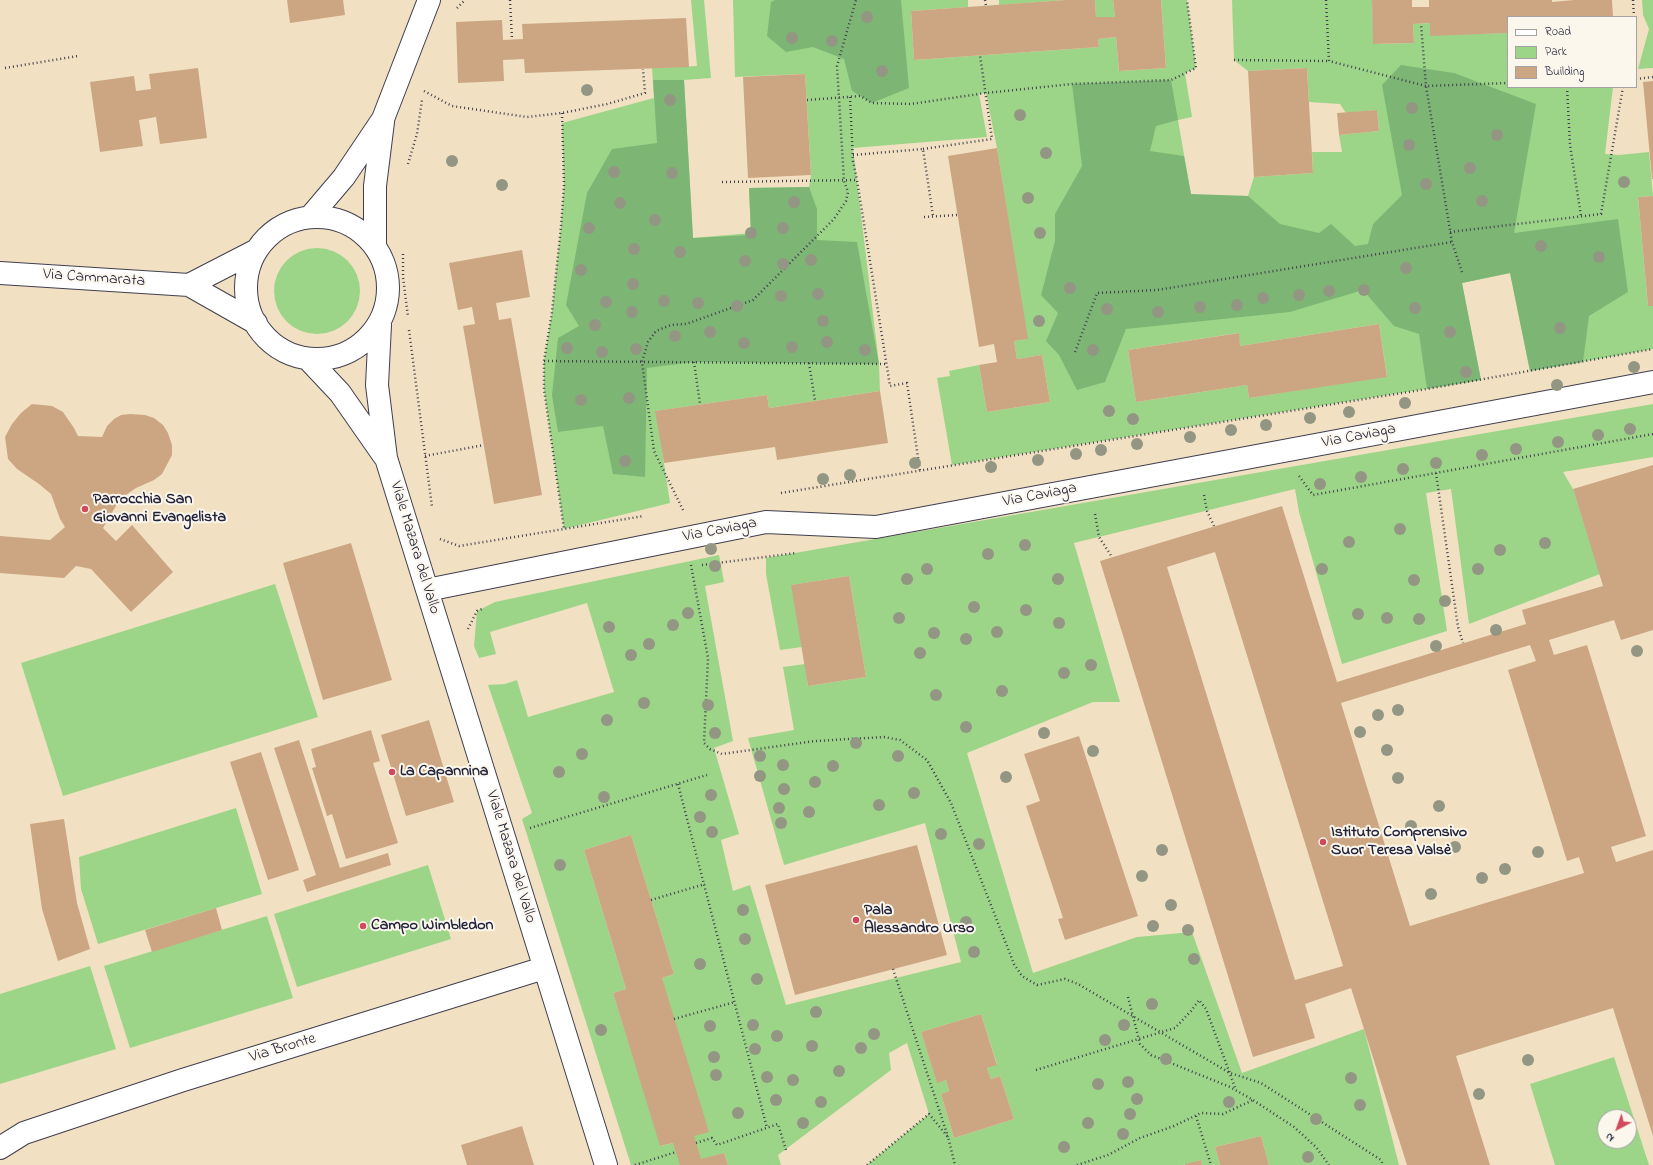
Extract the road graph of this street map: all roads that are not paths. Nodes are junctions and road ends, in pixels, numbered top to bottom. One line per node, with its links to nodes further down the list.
1 (429, 0): 2 (street)
2 (384, 119): 3 (street); 4 (street)
3 (310, 217): 4 (street); 5 (street)
4 (375, 245): 9 (street)
5 (255, 252): 7 (street); 8 (street)
6 (0, 273): 7 (street, Via Cammarata)
7 (189, 285): 8 (street, Via Cammarata)
8 (256, 323): 10 (street)
9 (380, 325): 10 (street); 12 (street, Viale Mazara del Vallo)
10 (308, 359): 12 (street, Viale Mazara del Vallo)
11 (1653, 382): 13 (street, Via Caviaga)
12 (386, 458): 13 (street, Viale Mazara del Vallo)
13 (427, 590): 14 (street, Viale Mazara del Vallo)
14 (544, 968): 16 (street, Via Bronte); 18 (street, Viale Mazara del Vallo)
15 (0, 1132): 16 (street)
16 (24, 1134): 17 (street)
17 (0, 1148)
18 (606, 1165)

